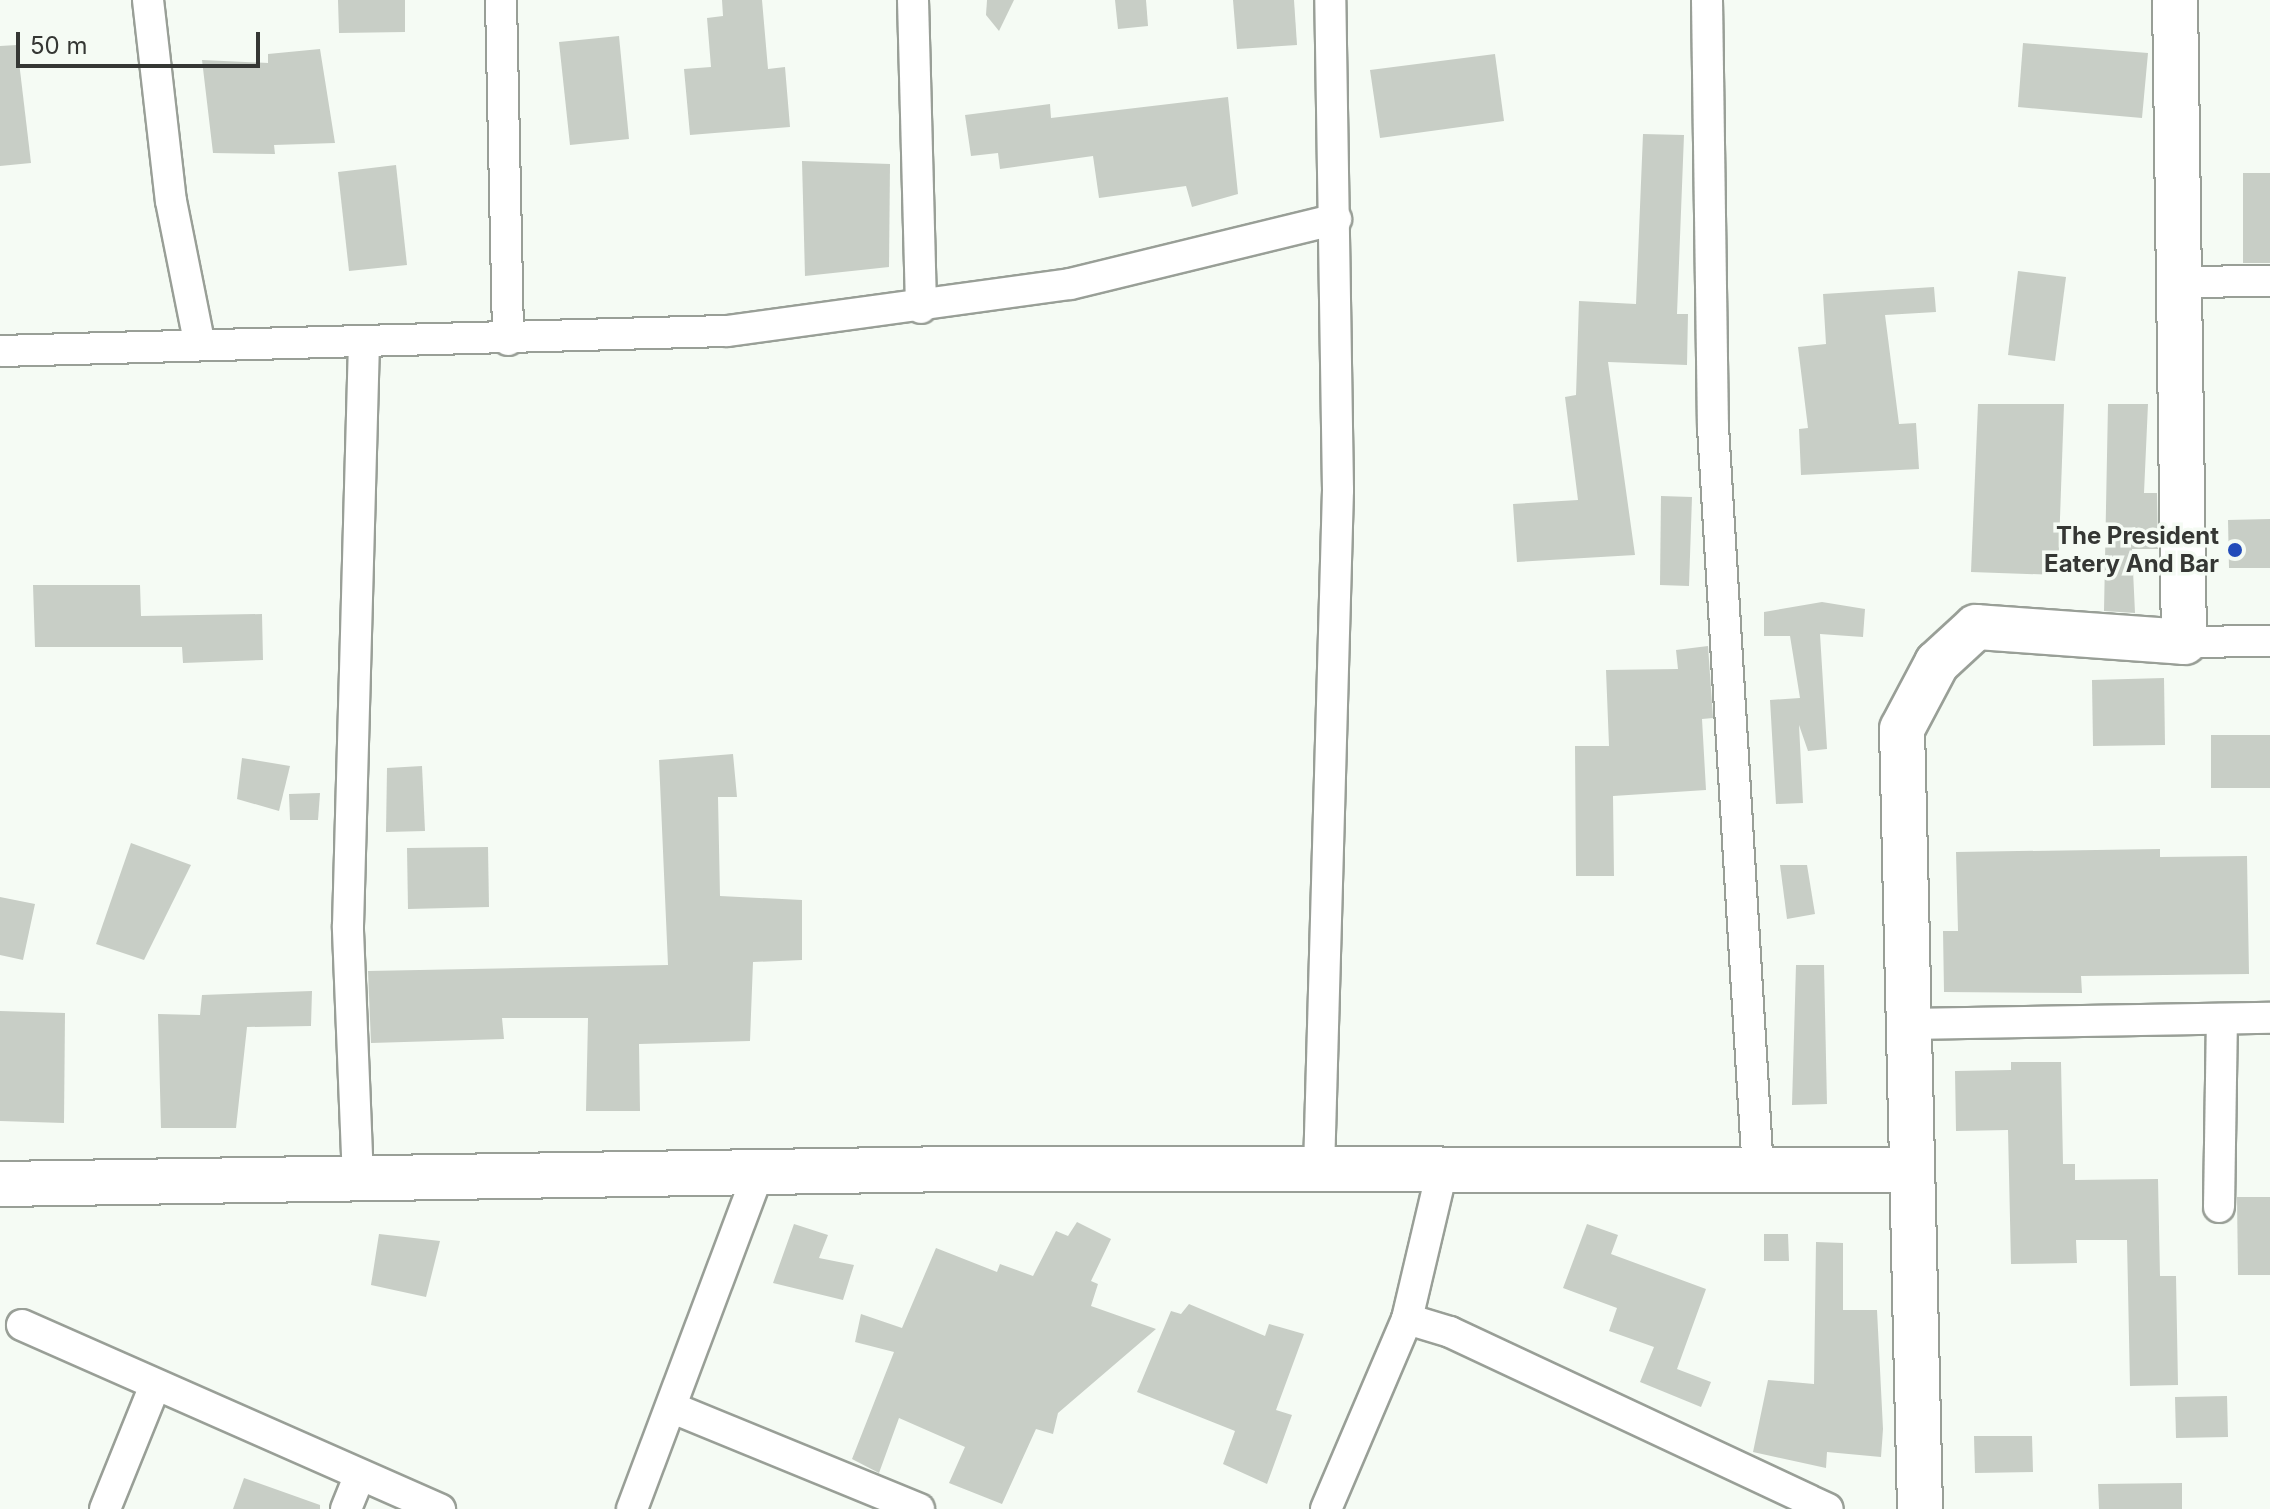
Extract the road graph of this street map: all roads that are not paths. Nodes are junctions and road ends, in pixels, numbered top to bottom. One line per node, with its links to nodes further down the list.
1 (148, 0): 12 (street)
2 (501, 0): 11 (street)
3 (913, 0): 10 (street)
4 (1330, 0): 7 (street)
5 (1707, 0): 23 (street)
6 (2175, 0): 9 (street)
7 (1336, 219): 10 (street); 20 (street)
8 (2270, 281): 9 (street)
9 (2183, 282): 16 (street)
10 (921, 308): 11 (street)
11 (508, 340): 13 (street)
12 (199, 341): 13 (street); 14 (street)
13 (364, 341): 25 (street)
14 (0, 351)
15 (2270, 641): 16 (street)
16 (2184, 642): 19 (street)
17 (2270, 1018): 18 (street)
18 (2222, 1019): 19 (street); 27 (street)
19 (1910, 1024): 21 (street)
20 (1319, 1170): 22 (street); 24 (street)
21 (1912, 1170): 23 (street); 40 (street)
22 (1442, 1171): 23 (street); 28 (street)
23 (1758, 1171)
24 (757, 1177): 25 (street); 31 (street)
25 (358, 1180): 26 (street)
26 (0, 1184)
27 (2219, 1207)
28 (1407, 1319): 38 (street); 39 (street)
29 (22, 1325): 30 (street)
30 (155, 1385): 32 (street); 33 (street)
31 (673, 1408): 36 (street); 37 (street)
32 (359, 1477): 34 (street); 35 (street)
33 (105, 1509)
34 (346, 1509)
35 (440, 1509)
36 (632, 1509)
37 (919, 1509)
38 (1326, 1509)
39 (1828, 1509)
40 (1920, 1509)

